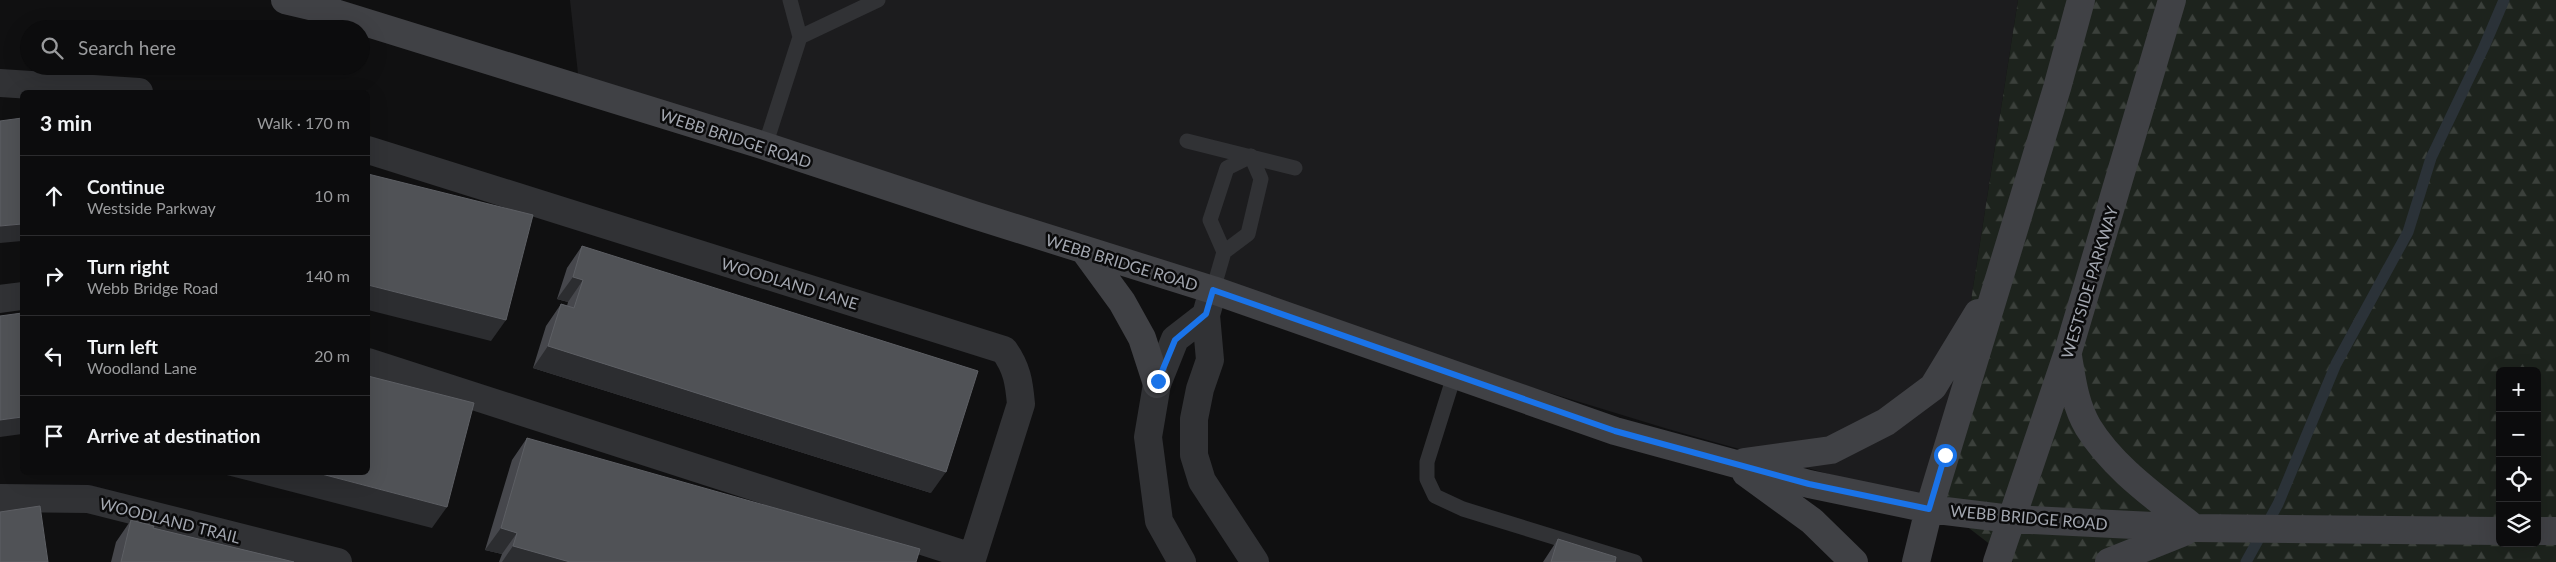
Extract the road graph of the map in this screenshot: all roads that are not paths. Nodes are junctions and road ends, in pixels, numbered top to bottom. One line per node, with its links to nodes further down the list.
1 (286, 0): 6 (street, WEBB BRIDGE ROAD)
2 (790, 0): 8 (lane)
3 (878, 0): 8 (lane)
4 (2081, 0): 18 (street)
5 (2172, 0): 22 (street, WESTSIDE PARKWAY)
6 (358, 20)
7 (370, 24): 12 (street, WEBB BRIDGE ROAD)
8 (800, 37): 12 (lane)
9 (0, 83): 10 (street)
10 (108, 90)
11 (1187, 141): 14 (lane)
12 (765, 146): 16 (street, WEBB BRIDGE ROAD)
13 (370, 151): 34 (street, WOODLAND LANE)
14 (1250, 156): 15 (lane); 17 (lane); 17 (lane)
15 (1295, 168)
16 (1084, 250): 21 (street, WEBB BRIDGE ROAD); 25 (street)
17 (1224, 252): 21 (lane)
18 (1999, 277): 26 (street); 28 (street)
19 (20, 296): 20 (street)
20 (0, 299)
21 (1210, 302): 24 (street, WEBB BRIDGE ROAD); 25 (street); 37 (street)
22 (2067, 355): 29 (street, WESTSIDE PARKWAY); 30 (street)
23 (370, 363): 34 (street, WOODLAND LANE)
24 (1454, 376): 26 (street, WEBB BRIDGE ROAD); 38 (lane)
25 (1157, 384): 36 (street)
26 (1732, 464): 28 (street, WEBB BRIDGE ROAD); 39 (street)
27 (0, 498): 35 (street, WOODLAND TRAIL)
28 (1929, 509): 29 (street, WEBB BRIDGE ROAD); 40 (street)
29 (2011, 519): 30 (street, WEBB BRIDGE ROAD); 41 (street, WESTSIDE PARKWAY)
30 (2194, 528): 31 (street, WEBB BRIDGE ROAD); 42 (street)
31 (2496, 531)
32 (2541, 531): 33 (street)
33 (2556, 531)
34 (971, 560)
35 (338, 562)
36 (1182, 562)
37 (1255, 562)
38 (1635, 562)
39 (1854, 562)
40 (1916, 562)
41 (1997, 562)
42 (2109, 562)

